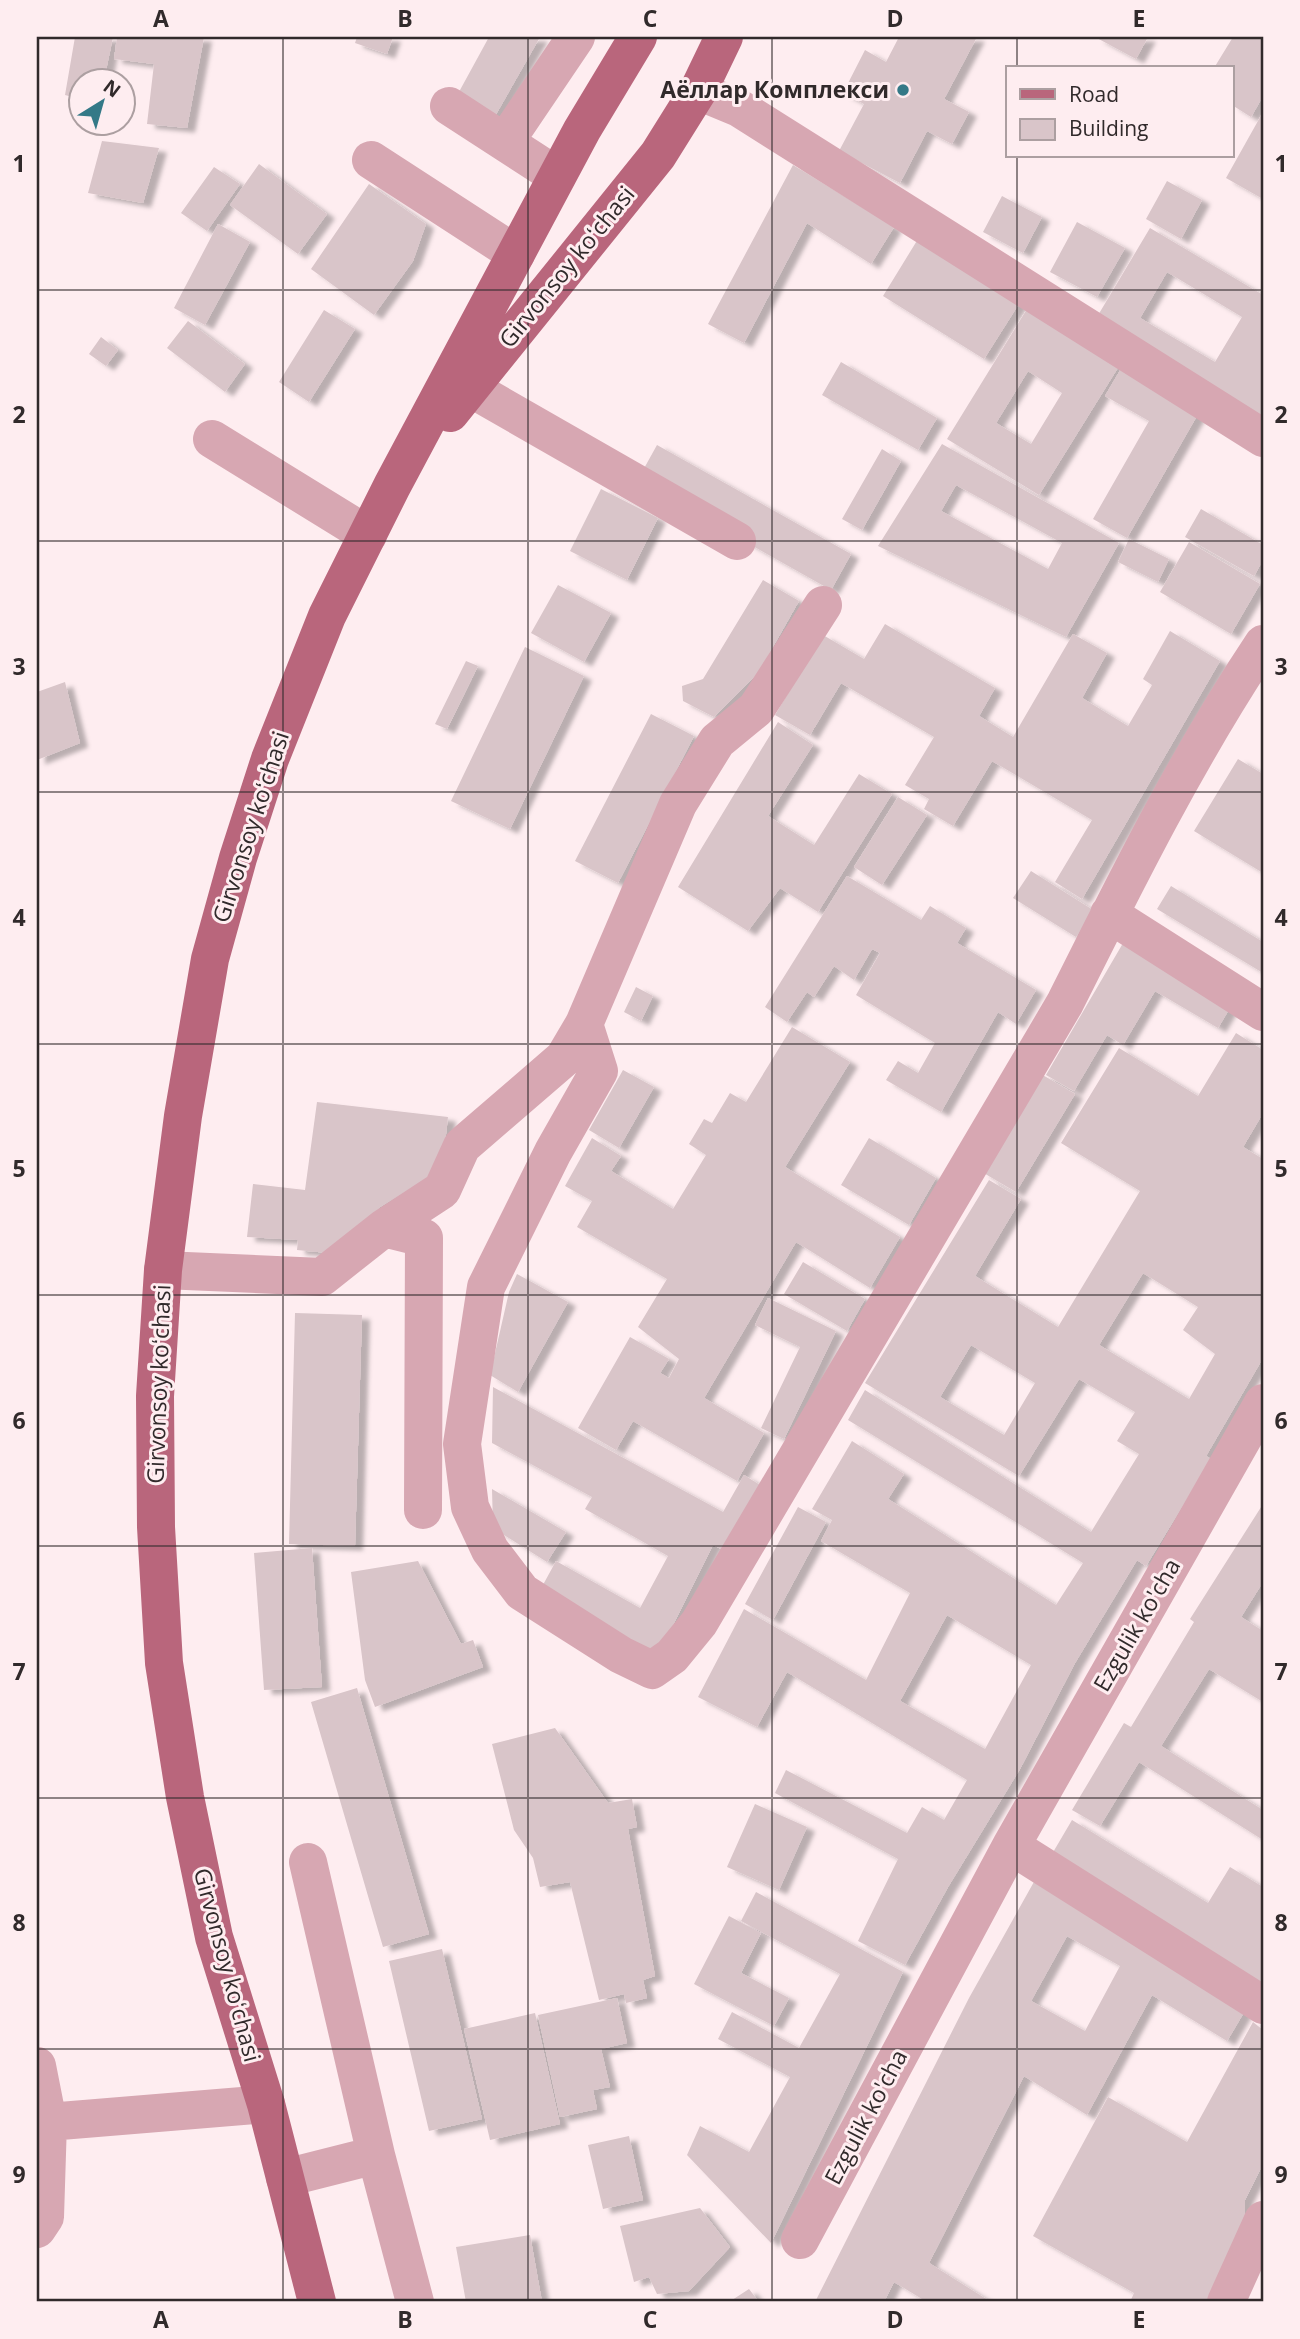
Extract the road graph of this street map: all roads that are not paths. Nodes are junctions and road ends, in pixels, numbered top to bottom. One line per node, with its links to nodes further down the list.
1 (576, 37): 6 (street)
2 (638, 37): 8 (main road, Girvonsoy koʻchasi)
3 (724, 37): 4 (main road, Girvonsoy koʻchasi)
4 (698, 91): 10 (main road, Girvonsoy koʻchasi); 11 (street)
5 (449, 106): 6 (street)
6 (505, 142): 8 (street)
7 (372, 159): 9 (street)
8 (557, 176): 9 (main road, Girvonsoy koʻchasi)
9 (516, 254): 13 (main road, Girvonsoy koʻchasi)
10 (470, 388): 13 (main road, Girvonsoy koʻchasi); 15 (street)
11 (1263, 438)
12 (212, 439): 14 (street)
13 (392, 486): 14 (main road, Girvonsoy koʻchasi)
14 (368, 535): 22 (main road, Girvonsoy koʻchasi)
15 (737, 541)
16 (823, 605): 20 (street)
17 (1263, 644): 18 (street)
18 (1109, 914): 19 (street); 20 (street)
19 (1263, 1012)
20 (583, 1024): 21 (street)
21 (384, 1228): 22 (street); 24 (street)
22 (163, 1270): 29 (main road, Girvonsoy koʻchasi)
23 (1263, 1403): 25 (street, Ezgulik ko'cha)
24 (423, 1510)
25 (1011, 1846): 27 (street); 35 (street, Ezgulik ko'cha)
26 (308, 1862): 31 (street)
27 (1263, 2005)
28 (37, 2066): 30 (street)
29 (266, 2105): 30 (street); 32 (main road, Girvonsoy koʻchasi)
30 (42, 2123): 34 (street)
31 (376, 2155): 32 (street); 37 (street)
32 (285, 2178): 36 (main road, Girvonsoy koʻchasi)
33 (1263, 2220): 38 (street)
34 (37, 2229)
35 (800, 2240)
36 (317, 2302)
37 (415, 2302)
38 (1226, 2302)

